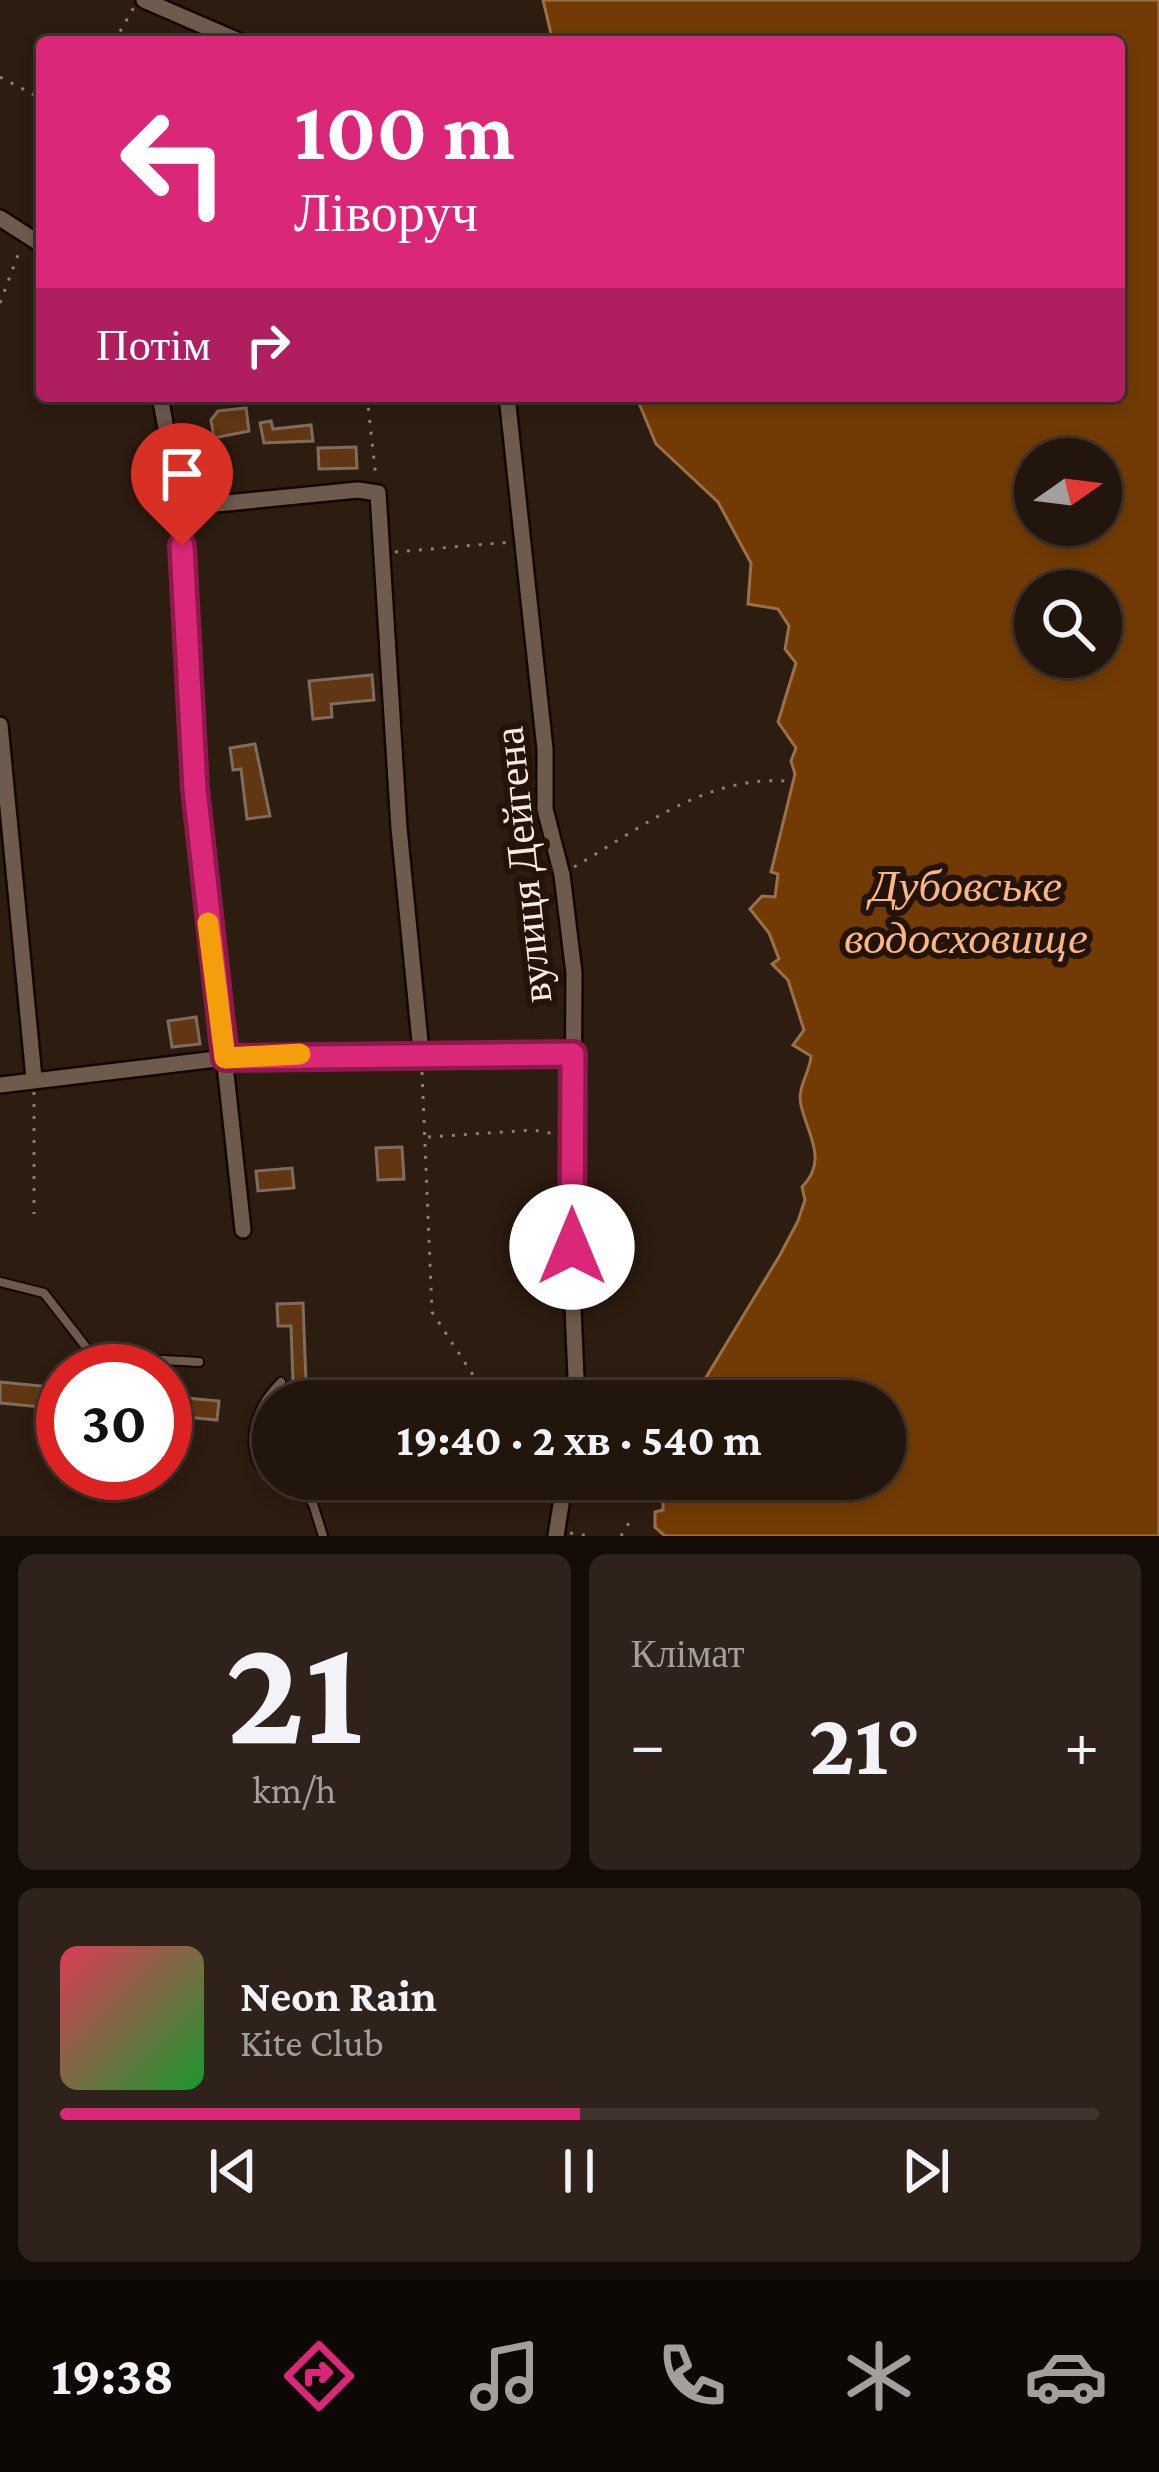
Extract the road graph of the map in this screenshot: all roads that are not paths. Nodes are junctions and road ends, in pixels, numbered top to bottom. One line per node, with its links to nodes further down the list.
1 (141, 0): 2 (street)
2 (227, 36)
3 (0, 218): 4 (street)
4 (36, 241)
5 (161, 402): 7 (street)
6 (508, 402): 10 (street, вулиця Дейгена)
7 (179, 499): 9 (street); 11 (street)
8 (0, 725): 12 (street)
9 (421, 1052): 10 (street); 11 (street)
10 (573, 1054): 17 (street, вулиця Дейгена)
11 (225, 1058): 12 (street); 14 (street)
12 (34, 1078): 13 (street)
13 (0, 1084)
14 (243, 1230)
15 (0, 1282): 16 (lane)
16 (199, 1362)
17 (578, 1380)
18 (306, 1500): 21 (lane)
19 (562, 1500): 20 (street)
20 (556, 1533)
21 (322, 1536)

